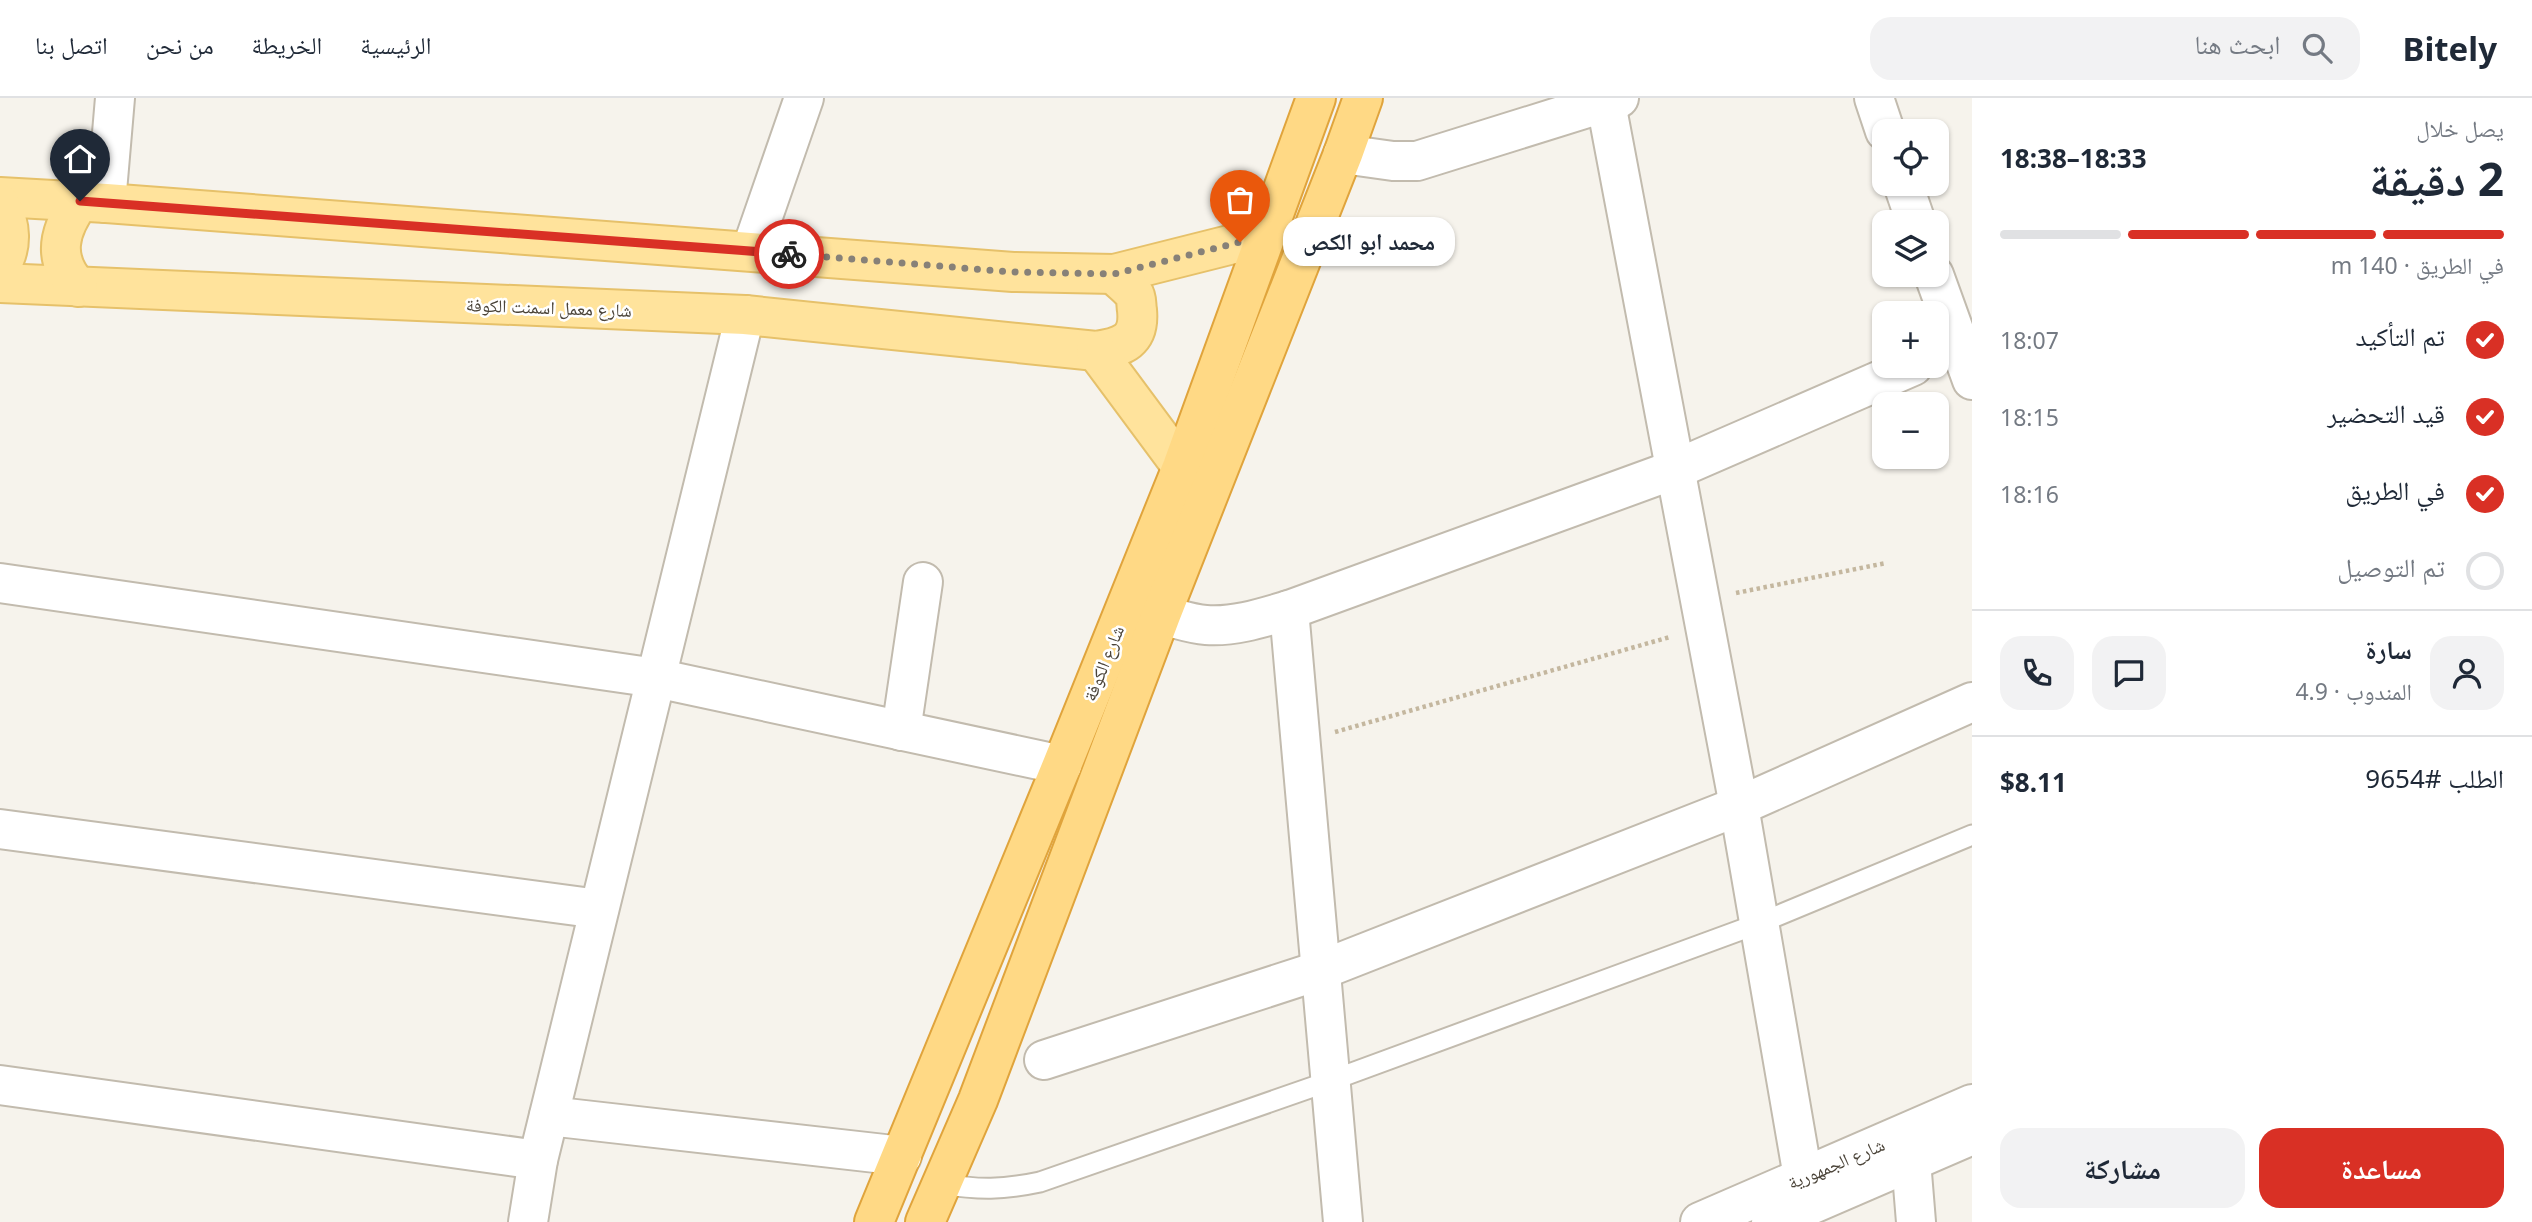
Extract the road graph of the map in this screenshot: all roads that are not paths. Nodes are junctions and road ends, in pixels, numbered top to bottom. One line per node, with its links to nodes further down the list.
1 (115, 98): 10 (street)
2 (804, 98): 13 (street)
3 (1316, 98): 12 (highway, شارع الكوفة)
4 (1363, 98): 8 (highway, شارع الكوفة)
5 (1874, 98): 7 (street)
6 (1610, 100): 8 (street); 24 (street)
7 (1881, 119)
8 (1343, 154): 28 (highway, شارع الكوفة)
9 (0, 197): 10 (main road)
10 (93, 202): 13 (main road); 17 (main road)
11 (0, 204): 14 (main road)
12 (1265, 236): 15 (main road); 23 (highway, شارع الكوفة)
13 (751, 251): 15 (main road)
14 (0, 267)
15 (1114, 274): 20 (main road)
16 (0, 284): 17 (main road, شارع معمل اسمنت الكوفة)
17 (78, 287): 19 (main road, شارع معمل اسمنت الكوفة)
18 (1938, 287): 21 (street)
19 (745, 315): 20 (main road, شارع معمل اسمنت الكوفة); 29 (street)
20 (1096, 351): 23 (main road)
21 (1960, 355)
22 (1885, 378): 24 (street)
23 (1182, 467): 32 (highway, شارع الكوفة)
24 (1676, 469): 27 (street); 33 (street)
25 (923, 582): 31 (street)
26 (0, 583): 29 (street)
27 (1289, 610): 28 (street); 38 (street)
28 (1161, 615): 49 (highway, شارع الكوفة)
29 (656, 678): 31 (street); 36 (street)
30 (1972, 702): 33 (street)
31 (901, 731): 32 (street)
32 (1062, 765): 45 (highway, شارع الكوفة)
33 (1739, 806): 37 (street); 38 (street)
34 (0, 829): 36 (street)
35 (1972, 835): 37 (lane)
36 (599, 909): 43 (street)
37 (1760, 923): 40 (lane); 48 (street)
38 (1321, 970): 39 (street); 40 (street)
39 (1044, 1060)
40 (1330, 1081): 49 (lane); 53 (street)
41 (0, 1085): 46 (street)
42 (1972, 1104): 48 (street, شارع الجمهورية)
43 (549, 1116): 45 (street); 46 (street)
44 (1972, 1135): 47 (street, شارع الجمهورية)
45 (902, 1157): 51 (highway, شارع الكوفة)
46 (538, 1160): 50 (street)
47 (1911, 1161): 55 (street, شارع الجمهورية); 56 (street)
48 (1803, 1177): 54 (street, شارع الجمهورية)
49 (941, 1184): 52 (highway, شارع الكوفة)
50 (528, 1222)
51 (874, 1222)
52 (925, 1222)
53 (1343, 1222)
54 (1700, 1222)
55 (1771, 1222)
56 (1916, 1222)

